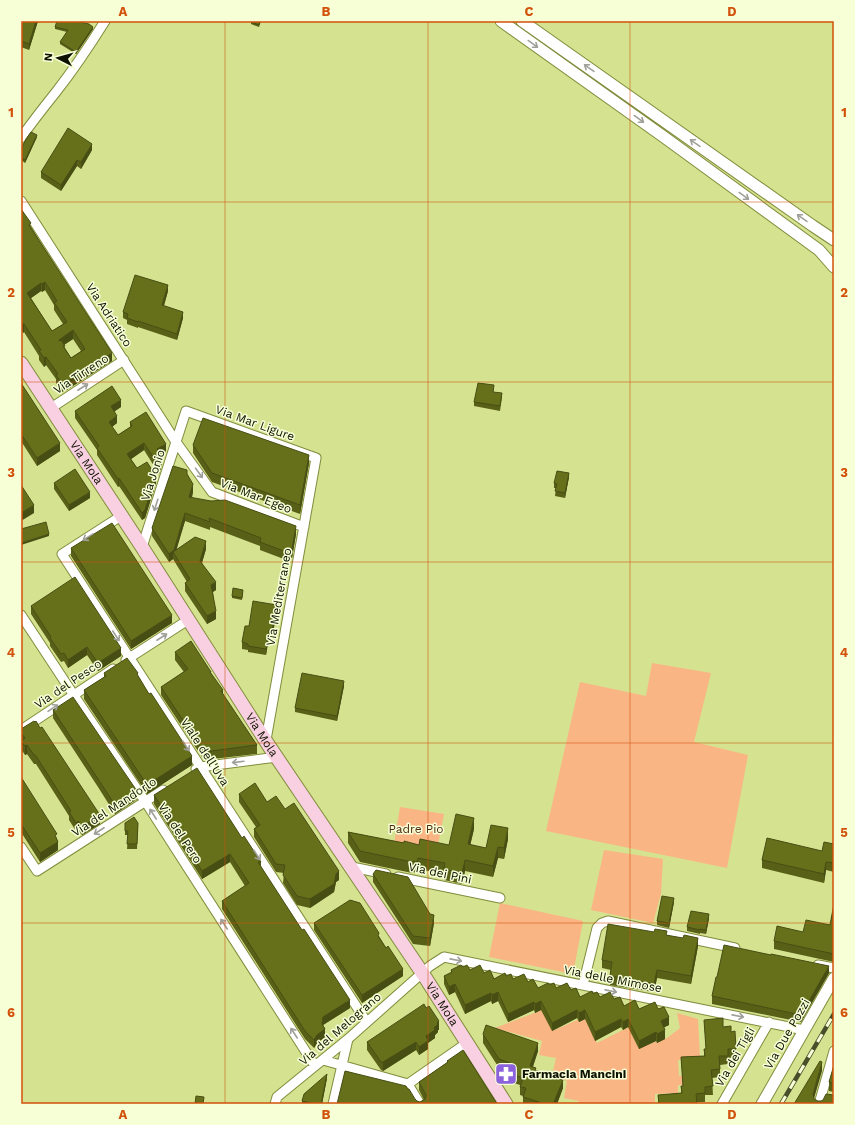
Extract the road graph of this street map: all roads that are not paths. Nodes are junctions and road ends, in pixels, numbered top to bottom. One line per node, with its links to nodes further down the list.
1 (105, 21): 4 (street)
2 (501, 21): 7 (street, one-way to 7)
3 (522, 21): 6 (street, one-way to 3)
4 (21, 138)
5 (21, 201): 8 (street, Via Adriatico)
6 (834, 240)
7 (834, 267)
8 (124, 360): 10 (street, Via Tirreno, one-way to 8); 12 (street, Via Adriatico)
9 (21, 363): 10 (main road, Via Mola)
10 (50, 408): 14 (main road, Via Mola)
11 (186, 411): 12 (street, Via Jonio); 13 (street, Via Mar Ligure)
12 (176, 442): 15 (street, Via Mar Egeo, one-way to 15); 16 (street, Via Jonio, one-way to 16)
13 (316, 458): 15 (street, Via Mediterraneo)
14 (121, 516): 16 (main road, Via Mola); 19 (street, Viale dell'Uva, one-way to 19)
15 (304, 527): 22 (street, Via Mediterraneo)
16 (142, 547): 18 (main road, Via Mola)
17 (21, 615): 20 (street, Via del Pero)
18 (188, 620): 19 (street, Via del Pesco, one-way to 18); 22 (main road, Via Mola)
19 (130, 658): 20 (street, Via del Pesco); 24 (street, Viale dell'Uva, one-way to 24)
20 (73, 694): 21 (street, Via del Pesco, one-way to 20); 27 (street, Via del Pero)
21 (21, 730)
22 (266, 740): 23 (main road, Via Mola)
23 (277, 757): 24 (street, one-way to 24); 29 (main road, Via Mola)
24 (200, 767): 25 (street); 37 (street, Viale dell'Uva, one-way to 37)
25 (188, 774)
26 (170, 786): 27 (street, Via del Mandorlo)
27 (145, 801): 28 (street, Via del Mandorlo, one-way to 28); 45 (street, Via del Pero, one-way to 27)
28 (21, 847)
29 (352, 867): 30 (street, Via dei Pini); 34 (main road, Via Mola)
30 (500, 898)
31 (741, 949): 36 (street)
32 (811, 963): 33 (street)
33 (834, 968)
34 (423, 974): 36 (street, Via delle Mimose, one-way to 36); 37 (street, Via del Melograno); 41 (main road, Via Mola)
35 (834, 978): 39 (street, Via Due Pozzi)
36 (583, 985): 38 (street, Via delle Mimose, one-way to 38)
37 (366, 1022): 40 (street, Via del Melograno)
38 (769, 1022): 39 (street, Via delle Mimose); 52 (street, Via dei Tigli)
39 (804, 1030): 53 (street, Via Due Pozzi)
40 (348, 1038): 43 (street, Via del Melograno); 44 (street)
41 (467, 1043): 46 (street); 51 (main road, Via Mola)
42 (834, 1051): 47 (street)
43 (322, 1060): 44 (street); 45 (street, Via del Melograno)
44 (341, 1065): 46 (street); 49 (street)
45 (315, 1066): 48 (street, Via del Melograno)
46 (408, 1084): 50 (street)
47 (823, 1098)
48 (275, 1104)
49 (333, 1104)
50 (420, 1104)
51 (506, 1104)
52 (722, 1104)
53 (762, 1104)

